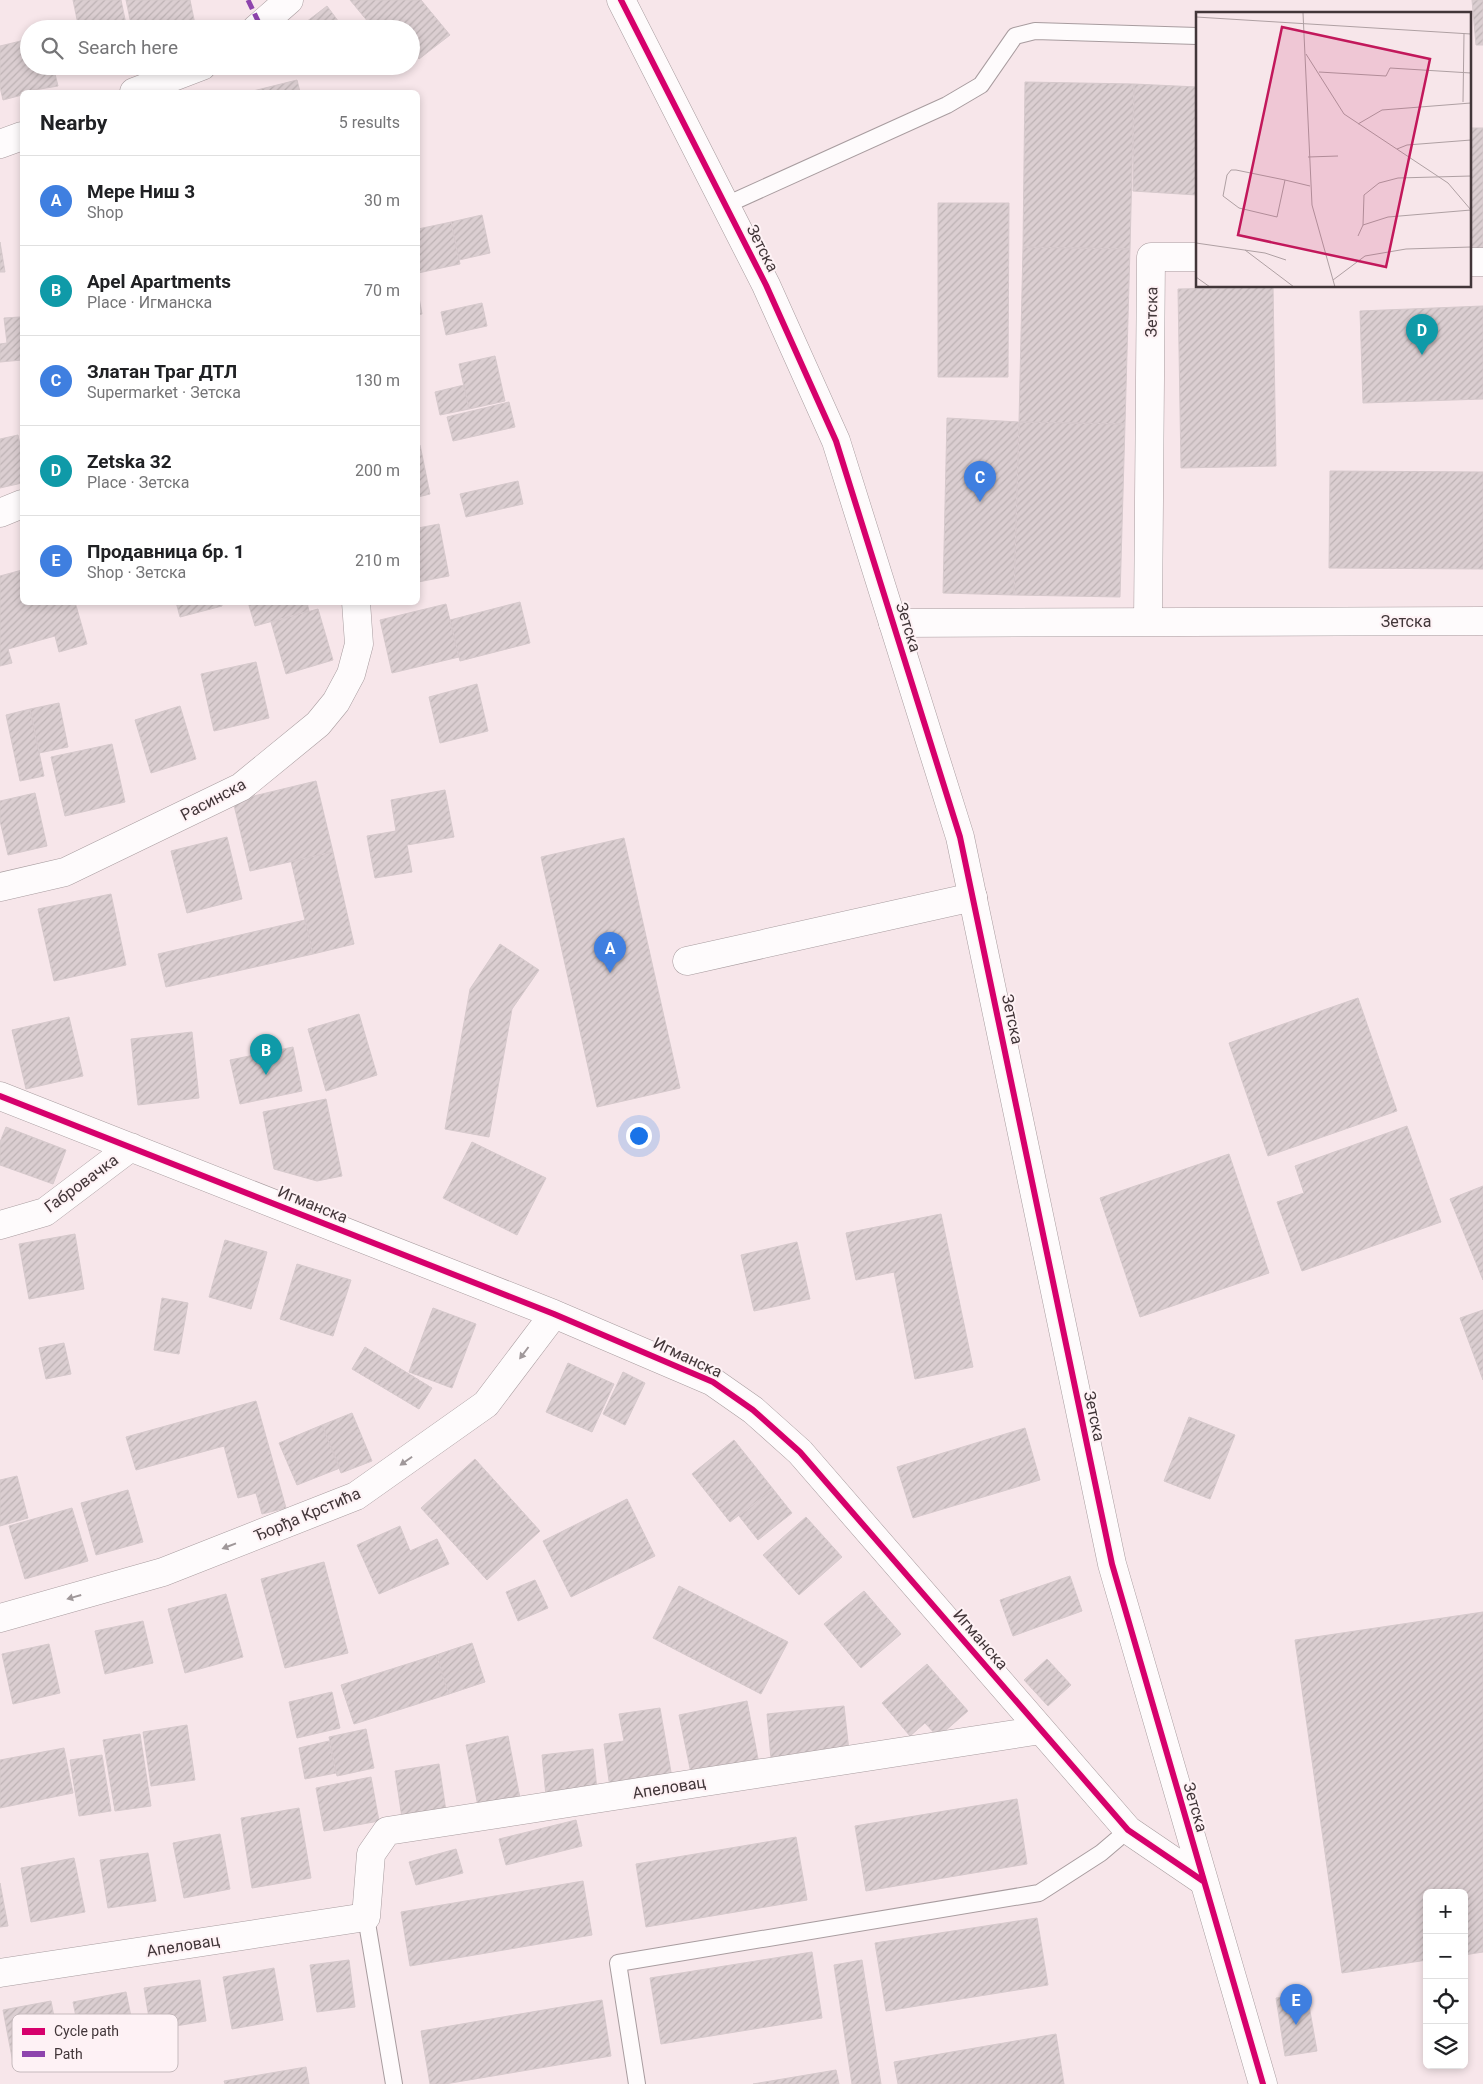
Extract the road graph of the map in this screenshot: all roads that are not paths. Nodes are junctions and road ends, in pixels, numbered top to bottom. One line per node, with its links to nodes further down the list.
1 (289, 0): 3 (street)
2 (621, 0): 9 (street, Зетска)
3 (266, 20)
4 (1196, 36): 9 (lane)
5 (178, 75): 6 (street)
6 (139, 90)
7 (20, 137): 8 (street)
8 (0, 144)
9 (726, 205): 18 (street, Зетска)
10 (1196, 257): 17 (street, Зетска)
11 (1470, 262): 12 (street)
12 (1483, 262)
13 (20, 505): 14 (street)
14 (0, 512)
15 (356, 605): 19 (street, Расинска)
16 (1483, 620): 17 (street, Зетска)
17 (1148, 622): 18 (street, Зетска)
18 (893, 623): 20 (street, Зетска)
19 (0, 887)
20 (973, 897): 21 (street); 29 (street, Зетска)
21 (687, 961)
22 (0, 1096): 23 (street, Игманска)
23 (131, 1147): 24 (street, Габровачка); 25 (street, Игманска)
24 (0, 1225)
25 (554, 1314): 26 (street, Ђорђа Крстића, one-way to 26); 27 (street, Игманска)
26 (0, 1618)
27 (1041, 1730): 28 (street, Игманска); 30 (street, Апеловац)
28 (1128, 1830): 29 (street, Игманска); 33 (lane)
29 (1202, 1881): 34 (street, Зетска)
30 (366, 1917): 31 (street, Апеловац); 32 (lane, Апеловац)
31 (0, 1973)
32 (394, 2084)
33 (637, 2084)
34 (1263, 2084)

